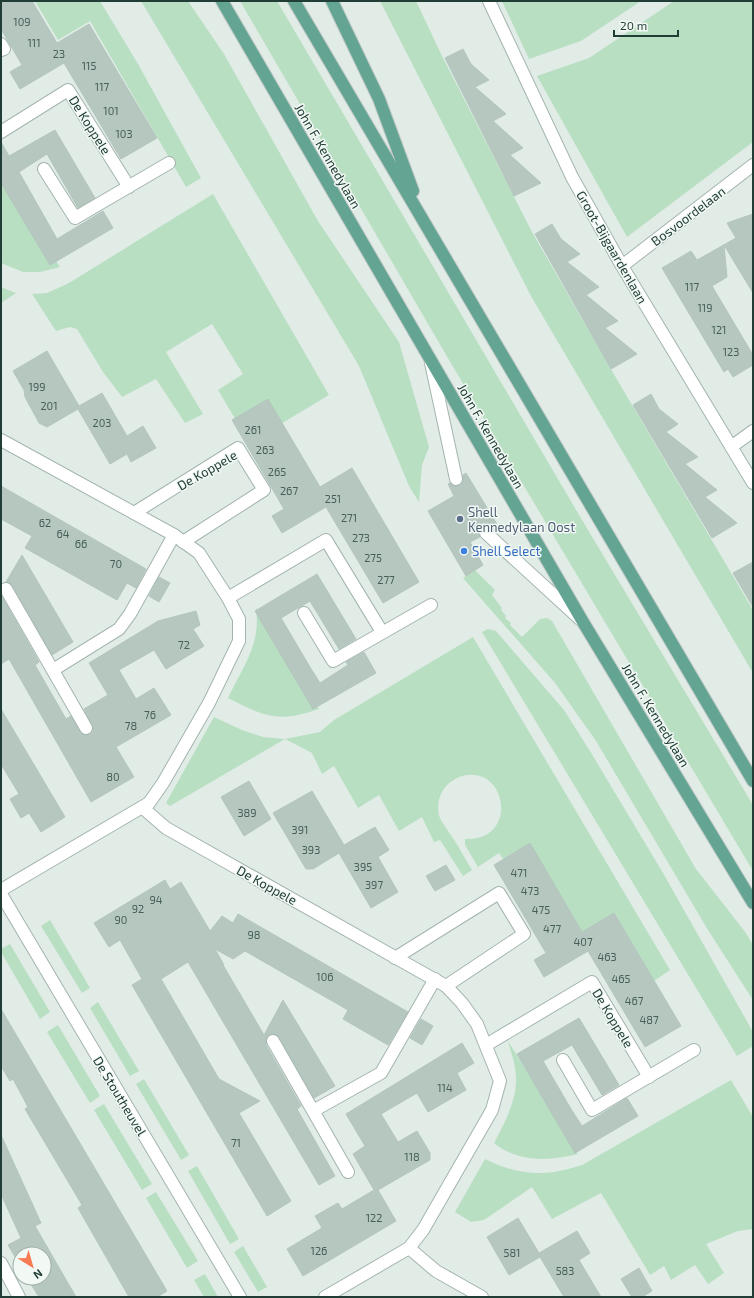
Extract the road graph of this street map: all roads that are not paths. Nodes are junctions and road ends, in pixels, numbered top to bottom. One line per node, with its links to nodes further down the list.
1 (213, 1): 7 (main road)
2 (222, 1): 7 (main road, John F. Kennedylaan)
3 (294, 1): 14 (main road)
4 (332, 1): 14 (main road)
5 (489, 1): 15 (street, Groot-Bijgaardenlaan)
6 (1, 44): 8 (street)
7 (248, 45): 16 (main road, John F. Kennedylaan)
8 (1, 50)
9 (1, 132): 13 (street, De Koppele)
10 (169, 163): 13 (street)
11 (753, 166): 15 (street, Bosvoordelaan)
12 (44, 169): 13 (street)
13 (129, 186)
14 (423, 219): 33 (main road)
15 (622, 266): 19 (street, Groot-Bijgaardenlaan)
16 (431, 360): 20 (street); 29 (main road, John F. Kennedylaan)
17 (753, 431): 19 (street)
18 (1, 440): 22 (street)
19 (731, 447): 21 (street, Groot-Bijgaardenlaan)
20 (456, 479)
21 (753, 483)
22 (134, 513): 24 (street); 24 (street, De Koppele)
23 (486, 533): 29 (street)
24 (179, 538): 26 (street); 31 (street, De Koppele)
25 (6, 590): 31 (street)
26 (228, 598): 30 (street); 34 (street)
27 (431, 605): 30 (street)
28 (304, 613): 30 (street)
29 (583, 622): 37 (main road, John F. Kennedylaan)
30 (382, 632)
31 (53, 670): 32 (street)
32 (86, 728)
33 (753, 781)
34 (143, 808): 35 (street); 38 (street, De Koppele)
35 (1, 890)
36 (1, 894): 51 (street, De Stoutheuvel)
37 (753, 903)
38 (395, 958): 39 (street, De Koppele); 40 (street)
39 (435, 979): 40 (street, De Koppele); 46 (street)
40 (446, 986): 42 (street, De Koppele)
41 (273, 1041): 46 (street)
42 (486, 1045): 45 (street, De Koppele); 48 (street, De Koppele)
43 (694, 1050): 45 (street)
44 (563, 1060): 45 (street)
45 (649, 1077)
46 (313, 1111): 47 (street)
47 (348, 1172)
48 (409, 1248): 52 (street, De Koppele); 53 (street)
49 (1, 1263): 50 (street)
50 (19, 1297)
51 (240, 1297)
52 (325, 1297)
53 (482, 1297)

